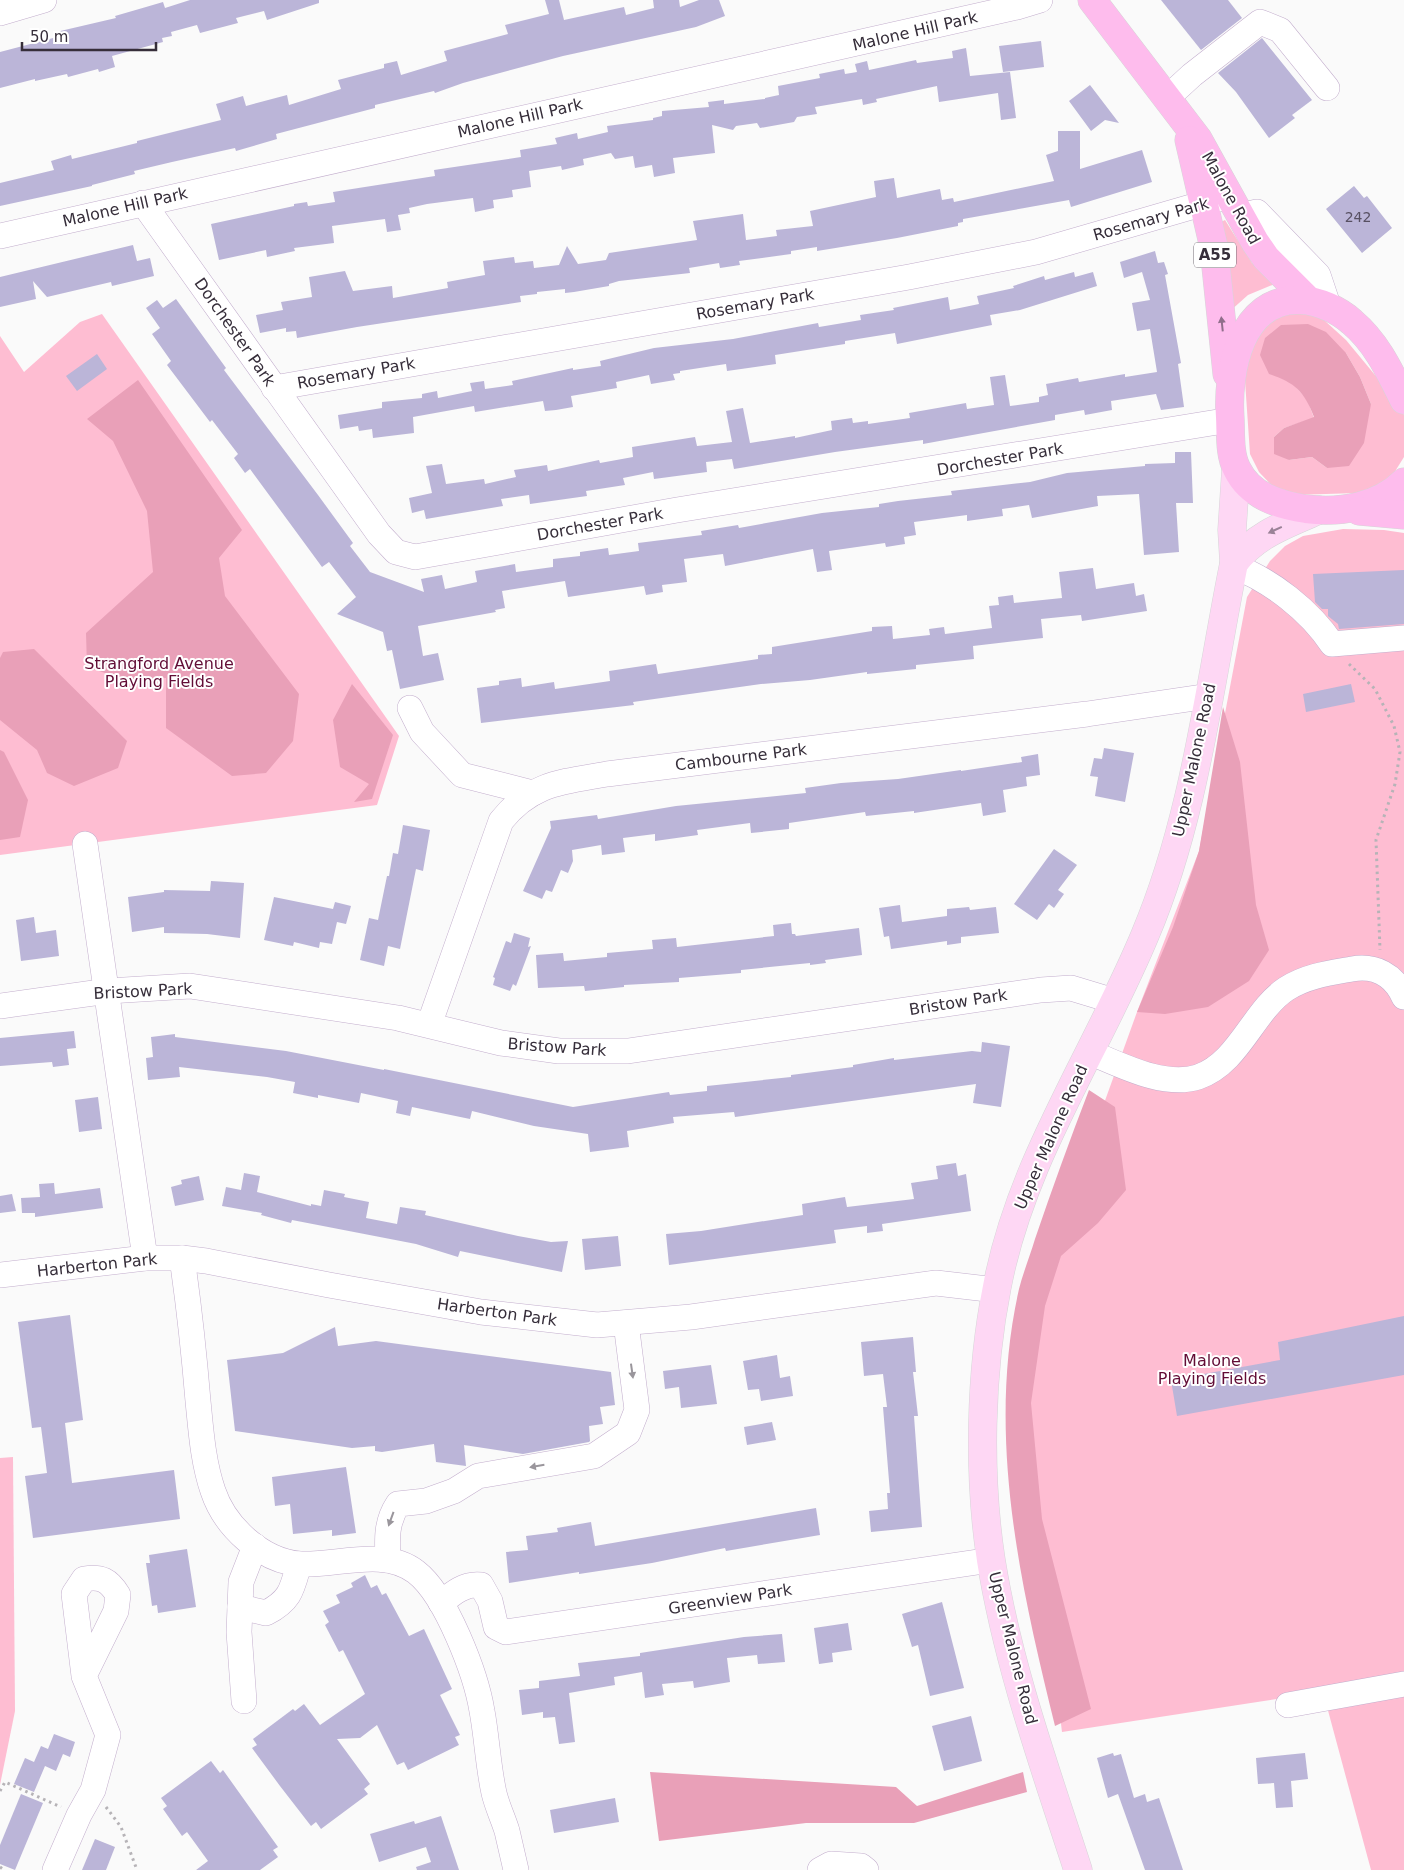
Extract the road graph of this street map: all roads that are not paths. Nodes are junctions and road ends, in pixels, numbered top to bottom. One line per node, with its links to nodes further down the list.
1 (44, 0): 4 (street)
2 (1040, 0): 8 (street, Malone Hill Park)
3 (1092, 0): 6 (highway, Malone Road / A55)
4 (2, 8)
5 (1327, 88): 6 (street)
6 (1167, 98): 7 (highway, Malone Road / A55)
7 (1184, 122): 9 (highway, Malone Road / A55); 10 (highway, Malone Road / A55)
8 (143, 203): 11 (street, Malone Hill Park); 15 (street, Dorchester Park)
9 (1204, 204): 10 (street, Rosemary Park); 15 (street, Rosemary Park); 16 (highway, Malone Road / A55, one-way to 9)
10 (1235, 206): 12 (highway, Malone Road / A55); 12 (street, Rosemary Park)
11 (0, 236)
12 (1317, 300): 13 (highway, A55); 16 (highway, A55)
13 (1381, 354): 14 (highway, A55); 17 (highway, A55)
14 (1404, 381)
15 (274, 388): 18 (street, Dorchester Park)
16 (1228, 390): 18 (highway, A55)
17 (1404, 400)
18 (1230, 420): 19 (highway, A55)
19 (1236, 469): 21 (highway, A55); 23 (main road, Upper Malone Road)
20 (1404, 482): 21 (highway, A55)
21 (1327, 510): 22 (highway, A55); 23 (main road, one-way to 23)
22 (1404, 515)
23 (1234, 564): 24 (street); 25 (main road, Upper Malone Road)
24 (1404, 638)
25 (1209, 696): 27 (street, Cambourne Park); 32 (main road, Upper Malone Road)
26 (410, 708): 27 (street)
27 (533, 793): 34 (street, Cambourne Park)
28 (85, 844): 30 (street)
29 (1392, 969): 31 (street); 35 (street)
30 (108, 991): 33 (street, Bristow Park); 34 (street, Bristow Park); 36 (street)
31 (1404, 997)
32 (1114, 1001): 34 (street, Bristow Park); 35 (main road, Upper Malone Road)
33 (0, 1006)
34 (429, 1025)
35 (1089, 1052): 39 (main road, Upper Malone Road)
36 (145, 1258): 37 (street, Harberton Park); 38 (street, Harberton Park)
37 (182, 1258): 40 (street, Harberton Park); 41 (street)
38 (0, 1275)
39 (996, 1290): 40 (street, Harberton Park); 43 (main road, Upper Malone Road)
40 (626, 1323): 42 (street, one-way to 42)
41 (255, 1546): 44 (street); 46 (street)
42 (388, 1560): 44 (street); 45 (street)
43 (991, 1560): 45 (street, Greenview Park); 55 (main road, Upper Malone Road)
44 (299, 1564): 46 (street)
45 (441, 1603): 52 (street)
46 (240, 1607): 49 (street)
47 (84, 1676): 51 (street)
48 (1404, 1684): 50 (street)
49 (244, 1701)
50 (1288, 1704)
51 (55, 1870)
52 (516, 1870)
53 (820, 1870): 54 (street)
54 (866, 1870)
55 (1078, 1870)

